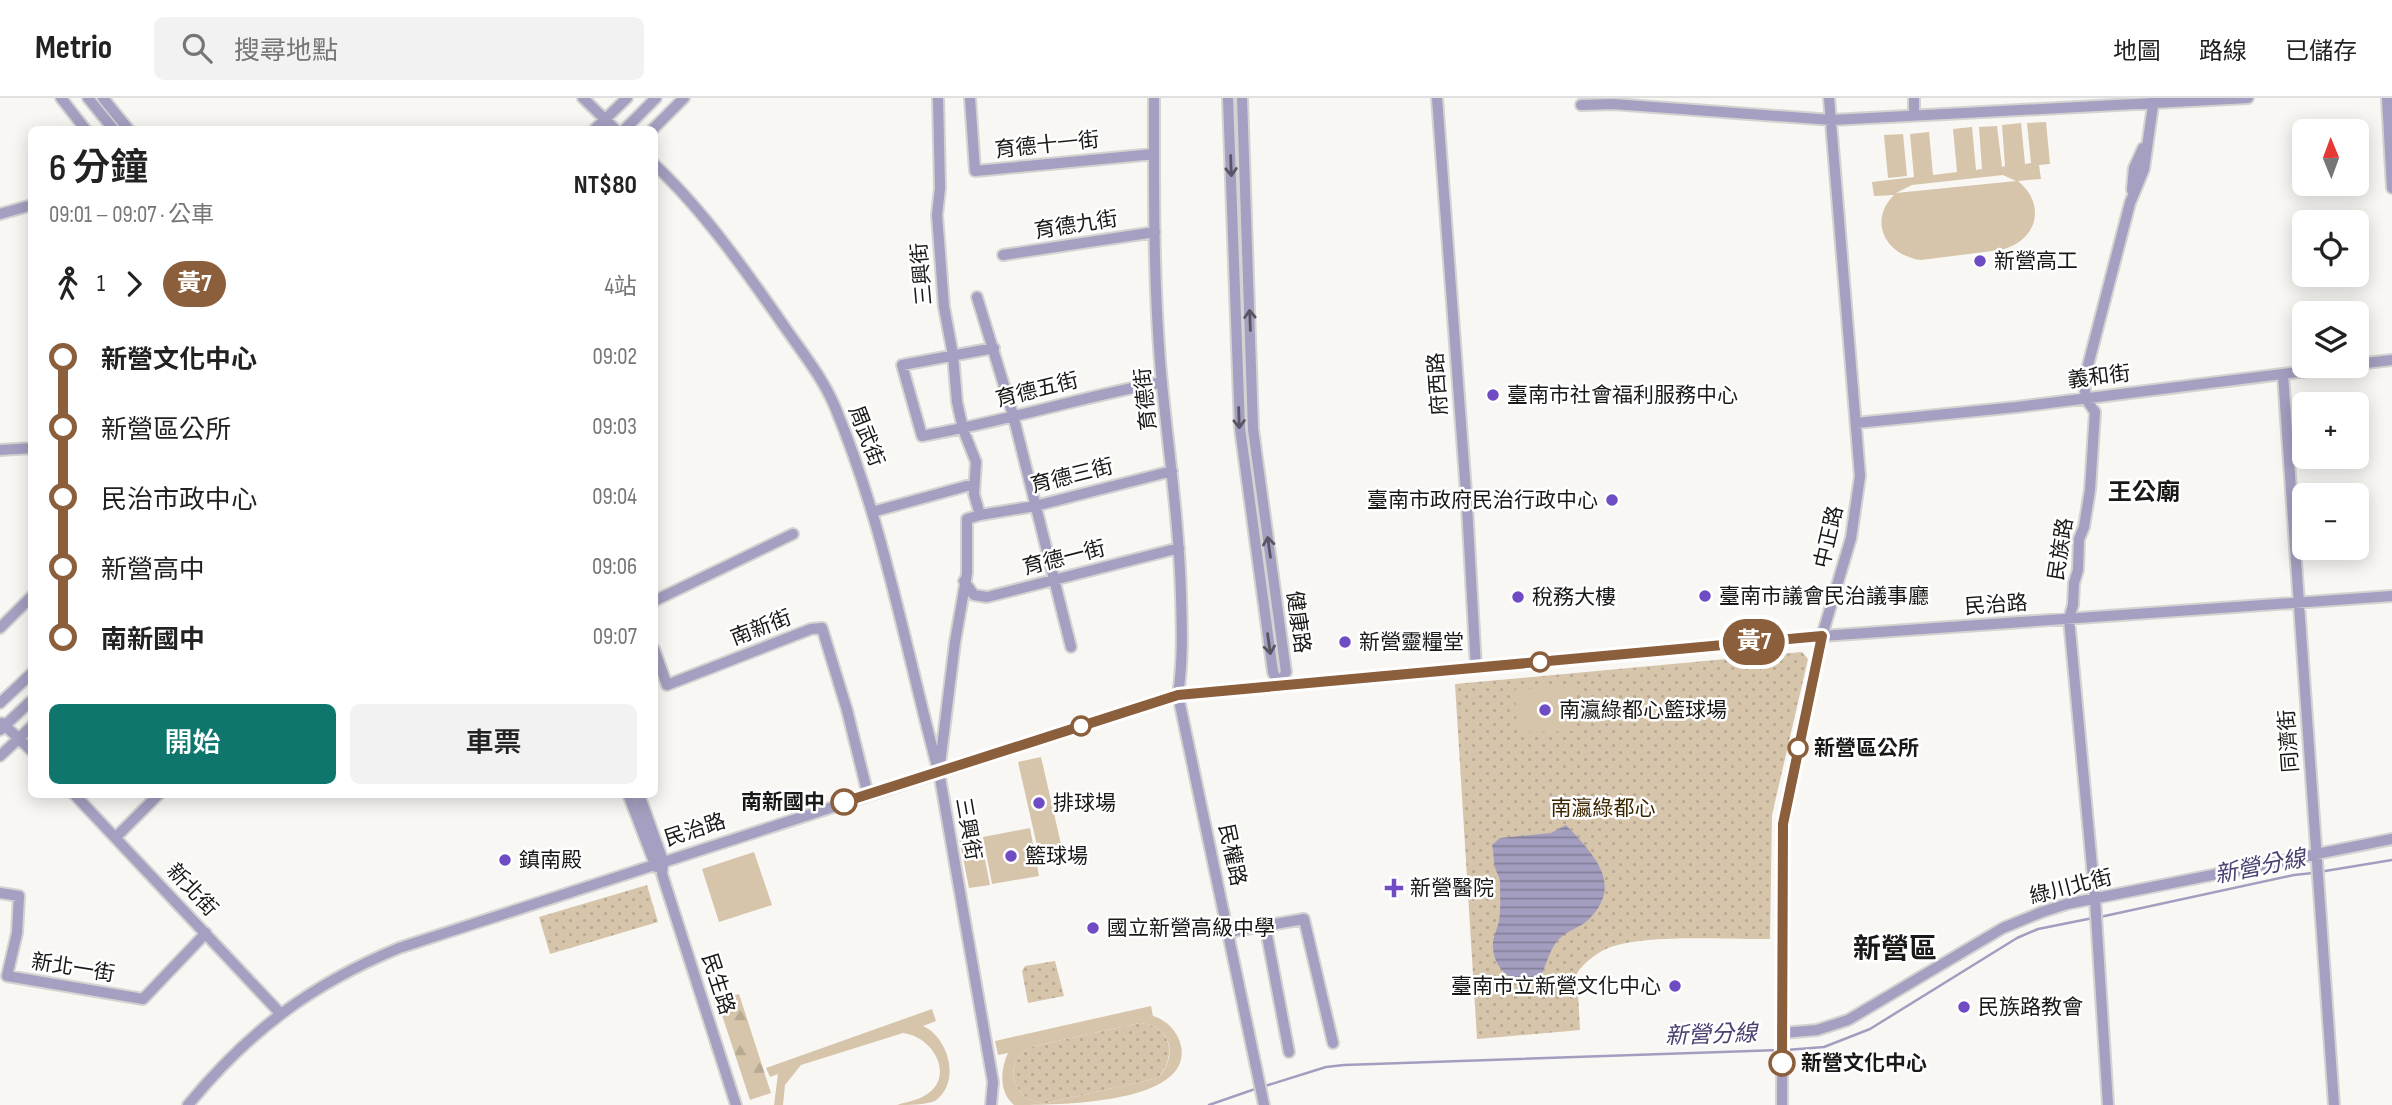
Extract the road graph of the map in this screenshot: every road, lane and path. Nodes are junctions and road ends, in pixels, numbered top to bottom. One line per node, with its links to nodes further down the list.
1 (61, 98): 23 (street)
2 (88, 98): 24 (street)
3 (103, 98): 25 (street)
4 (583, 98): 21 (street)
5 (627, 98): 21 (street)
6 (656, 98): 28 (street)
7 (684, 98): 29 (street)
8 (938, 98): 39 (street, 三興街)
9 (970, 98): 30 (street, 育德十一街)
10 (1154, 98): 30 (street, 育德街)
11 (1228, 98): 45 (street, 健康路, one-way to 45)
12 (1242, 98): 46 (street, 健康路, one-way to 12)
13 (1437, 98): 71 (street, 府西路)
14 (1829, 98): 22 (street, 中正路)
15 (1914, 98): 20 (street)
16 (2248, 98): 18 (street)
17 (2387, 98): 32 (street)
18 (2154, 100): 20 (street); 47 (street, 民族路)
19 (1581, 105): 22 (street)
20 (1914, 115): 22 (street)
21 (605, 120): 26 (street); 27 (street)
22 (1832, 120): 49 (street, 中正路)
23 (83, 126)
24 (111, 126)
25 (126, 126)
26 (598, 126)
27 (612, 126)
28 (628, 126)
29 (656, 126)
30 (1154, 153): 35 (street, 育德街)
31 (658, 168): 56 (street, 周武街)
32 (2392, 188)
33 (28, 206): 34 (street)
34 (0, 214)
35 (1155, 232): 36 (street, 育德九街); 44 (street, 育德街)
36 (1003, 255)
37 (977, 297): 38 (street)
38 (994, 348): 39 (street); 48 (street)
39 (953, 355): 50 (street, 三興街); 50 (street, 育德五街)
40 (2392, 360): 41 (street)
41 (2369, 363)
42 (2292, 374): 43 (street, 義和街)
43 (2283, 375): 47 (street, 義和街); 65 (street, 同濟街)
44 (1162, 382): 48 (street, 育德五街); 53 (street, 育德街)
45 (1238, 386): 46 (street); 73 (street, 健康路, one-way to 73)
46 (1252, 386): 73 (street, 健康路, one-way to 46)
47 (2086, 398): 49 (street, 義和街); 66 (street, 民族路)
48 (1013, 415): 50 (street, 育德五街); 55 (street)
49 (1856, 423): 68 (street, 中正路)
50 (963, 429): 54 (street, 三興街)
51 (28, 448): 52 (street)
52 (0, 450)
53 (1172, 471): 55 (street, 育德三街); 59 (street, 育德街)
54 (974, 484): 56 (street); 57 (street, 三興街)
55 (1035, 506): 57 (street, 育德三街); 61 (street)
56 (872, 512): 82 (street, 周武街)
57 (980, 515): 60 (street, 三興街)
58 (793, 534): 63 (street)
59 (1179, 548): 61 (street, 育德一街); 74 (street, 育德街)
60 (964, 581): 61 (street, 育德一街); 82 (street, 三興街)
61 (1055, 581): 69 (street)
62 (2392, 596): 65 (street, 民治路)
63 (658, 599)
64 (28, 600): 67 (street)
65 (2299, 603): 66 (street, 民治路); 90 (street, 同濟街)
66 (2069, 619): 68 (street, 民治路); 93 (street, 民族路)
67 (0, 628)
68 (1822, 636): 71 (street, 民治路); 98 (street, 中正路)
69 (1071, 647)
70 (658, 660): 83 (street, 南新街)
71 (1476, 668): 73 (street, 民治路)
72 (28, 677): 75 (street)
73 (1279, 686): 74 (street, 民治路)
74 (1178, 695): 82 (street, 民治路); 95 (street, 民權路)
75 (0, 703)
76 (28, 703): 77 (street)
77 (2, 726): 79 (street)
78 (28, 730): 79 (street)
79 (19, 738): 80 (street); 81 (street)
80 (28, 747)
81 (0, 757)
82 (939, 772): 83 (street, 民治路); 103 (street, 三興街)
83 (868, 794): 91 (street, 民治路)
84 (78, 798): 88 (street, 新北街)
85 (155, 798): 88 (street)
86 (630, 798): 91 (street, 民生路)
87 (640, 798): 91 (street, 民生路)
88 (116, 837): 96 (street, 新北街)
89 (2392, 839): 90 (street, 綠川北街)
90 (2316, 860): 93 (street, 綠川北街); 107 (street, 同濟街)
91 (658, 862): 97 (street, 民治路); 102 (street, 民生路)
92 (0, 893): 96 (street, 新北一街)
93 (2095, 904): 98 (street, 綠川北街); 106 (street, 民族路)
94 (1265, 925): 95 (street); 99 (street); 100 (street)
95 (1229, 932): 104 (street, 民權路)
96 (206, 933): 97 (street, 新北街)
97 (280, 1013): 101 (street, 民治路)
98 (1782, 1035): 105 (street, 中正路)
99 (1333, 1043)
100 (1289, 1052)
101 (188, 1105)
102 (736, 1105)
103 (991, 1105)
104 (1264, 1105)
105 (1782, 1105)
106 (2108, 1105)
107 (2334, 1105)

